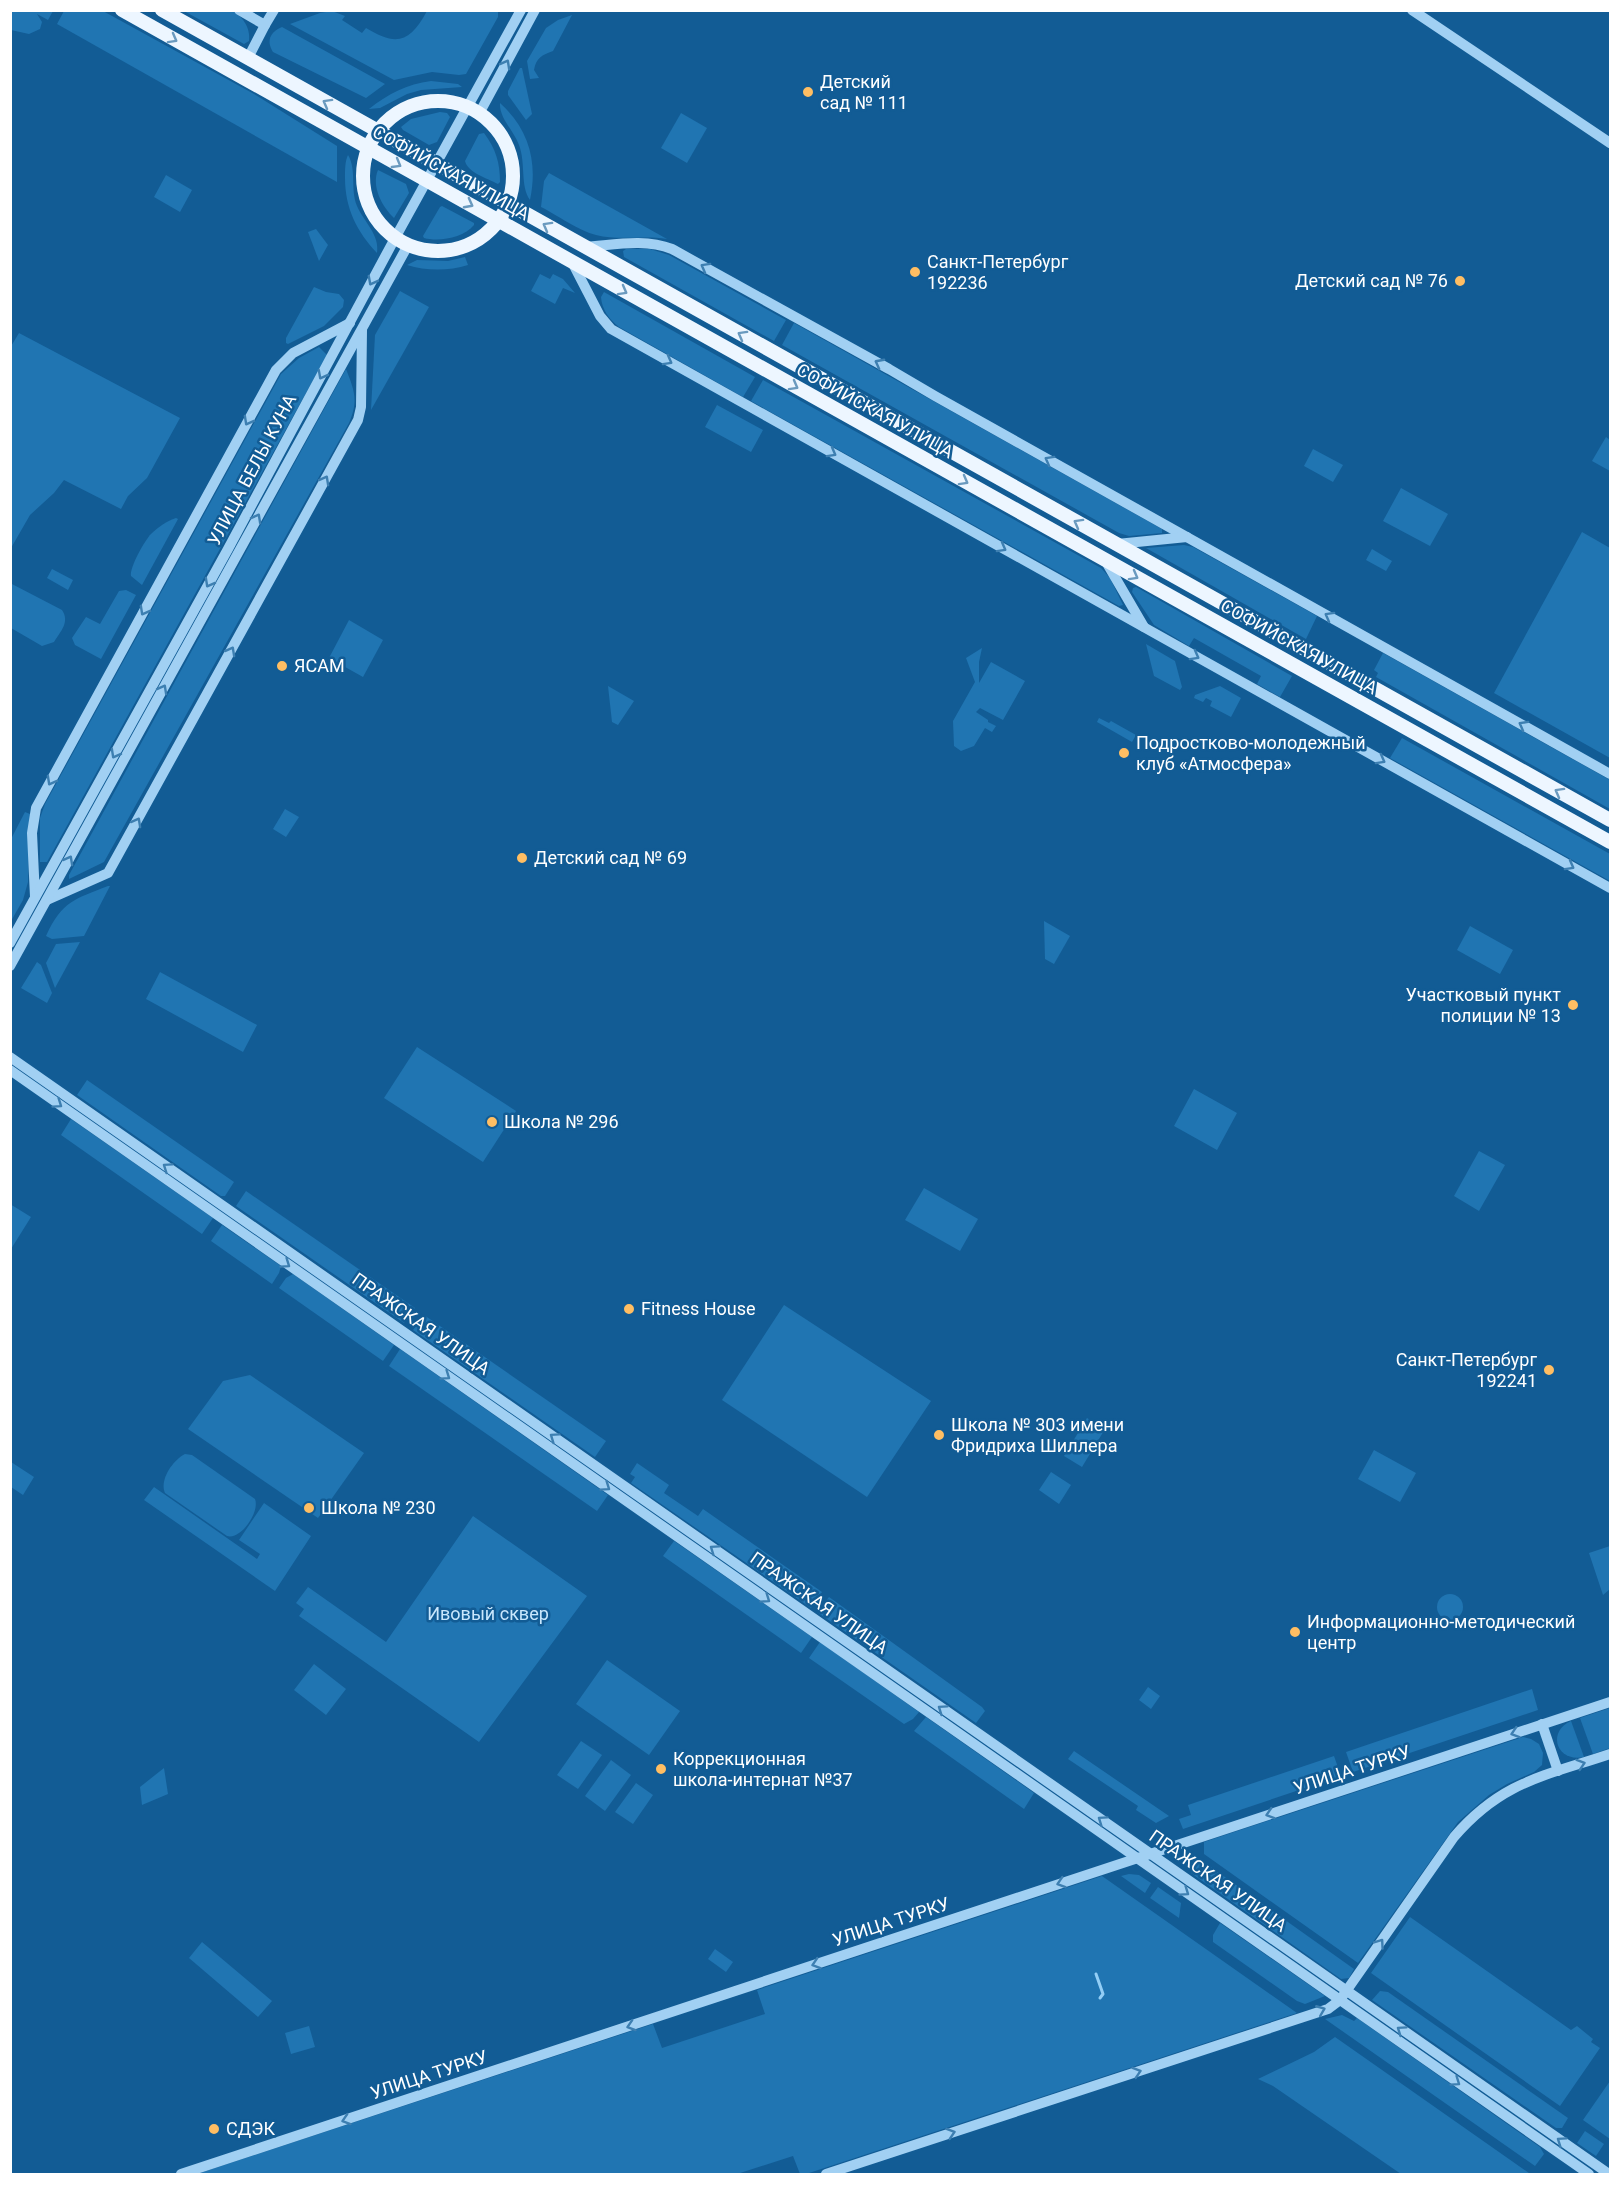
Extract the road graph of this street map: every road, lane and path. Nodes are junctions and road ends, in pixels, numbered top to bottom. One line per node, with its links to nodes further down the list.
1 (122, 10): 15 (main road, СОФИЙСКАЯ УЛИЦА, one-way to 15)
2 (162, 10): 11 (main road, СОФИЙСКАЯ УЛИЦА)
3 (239, 10): 10 (street)
4 (274, 10): 10 (street)
5 (508, 10): 9 (street)
6 (521, 10): 9 (street, УЛИЦА БЕЛЫ КУНА)
7 (535, 10): 12 (street, УЛИЦА БЕЛЫ КУНА, one-way to 7)
8 (1413, 10): 14 (street)
9 (512, 24): 12 (street, УЛИЦА БЕЛЫ КУНА)
10 (265, 25): 11 (street)
11 (248, 58): 13 (main road, СОФИЙСКАЯ УЛИЦА, one-way to 11)
12 (474, 109): 13 (main road); 16 (street, УЛИЦА БЕЛЫ КУНА); 18 (main road)
13 (378, 131): 15 (main road); 16 (main road, СОФИЙСКАЯ УЛИЦА)
14 (1611, 143)
15 (368, 148): 17 (main road, СОФИЙСКАЯ УЛИЦА, one-way to 17); 20 (main road)
16 (435, 164): 17 (street, УЛИЦА БЕЛЫ КУНА); 18 (main road, СОФИЙСКАЯ УЛИЦА)
17 (426, 181): 19 (main road, СОФИЙСКАЯ УЛИЦА, one-way to 19); 20 (street, УЛИЦА БЕЛЫ КУНА)
18 (509, 204): 19 (main road); 22 (main road, СОФИЙСКАЯ УЛИЦА, one-way to 18)
19 (500, 221): 21 (main road); 23 (main road, СОФИЙСКАЯ УЛИЦА)
20 (394, 240): 21 (main road); 24 (street, УЛИЦА БЕЛЫ КУНА, one-way to 24)
21 (407, 247): 25 (street, УЛИЦА БЕЛЫ КУНА)
22 (585, 247): 26 (main road, СОФИЙСКАЯ УЛИЦА, one-way to 22); 28 (street, one-way to 22)
23 (572, 262): 27 (main road, СОФИЙСКАЯ УЛИЦА, one-way to 27); 31 (street, one-way to 31)
24 (350, 323): 36 (street, УЛИЦА БЕЛЫ КУНА, one-way to 36); 36 (street, one-way to 36)
25 (362, 327): 37 (street, УЛИЦА БЕЛЫ КУНА, one-way to 25); 37 (street, one-way to 25)
26 (1029, 495): 27 (main road); 29 (main road, СОФИЙСКАЯ УЛИЦА, one-way to 26)
27 (1020, 512): 30 (main road, СОФИЙСКАЯ УЛИЦА)
28 (1187, 537): 29 (street); 32 (street, one-way to 28)
29 (1117, 544): 33 (main road, СОФИЙСКАЯ УЛИЦА, one-way to 29)
30 (1105, 560): 31 (street); 34 (main road, СОФИЙСКАЯ УЛИЦА, one-way to 34)
31 (1144, 627): 35 (street, one-way to 35)
32 (1611, 774)
33 (1611, 820)
34 (1611, 842)
35 (1611, 888)
36 (35, 899): 38 (street, УЛИЦА БЕЛЫ КУНА)
37 (47, 900): 39 (street, УЛИЦА БЕЛЫ КУНА)
38 (10, 943)
39 (10, 966)
40 (10, 1057): 46 (street, ПРАЖСКАЯ УЛИЦА, one-way to 40)
41 (10, 1070): 47 (street, ПРАЖСКАЯ УЛИЦА, one-way to 47)
42 (1611, 1702): 43 (street, УЛИЦА ТУРКУ)
43 (1542, 1724): 45 (street); 46 (street, УЛИЦА ТУРКУ, one-way to 46)
44 (1611, 1754): 45 (street, one-way to 44)
45 (1558, 1771): 48 (street, one-way to 45)
46 (1150, 1854): 47 (street, УЛИЦА ТУРКУ); 48 (street, ПРАЖСКАЯ УЛИЦА)
47 (1137, 1858): 48 (street, ПРАЖСКАЯ УЛИЦА, one-way to 48); 49 (street, УЛИЦА ТУРКУ, one-way to 49)
48 (1343, 1995): 50 (street, one-way to 48); 51 (street, ПРАЖСКАЯ УЛИЦА, one-way to 51); 52 (street, ПРАЖСКАЯ УЛИЦА, one-way to 48)
49 (181, 2175)
50 (826, 2175)
51 (1589, 2175)
52 (1610, 2175)

